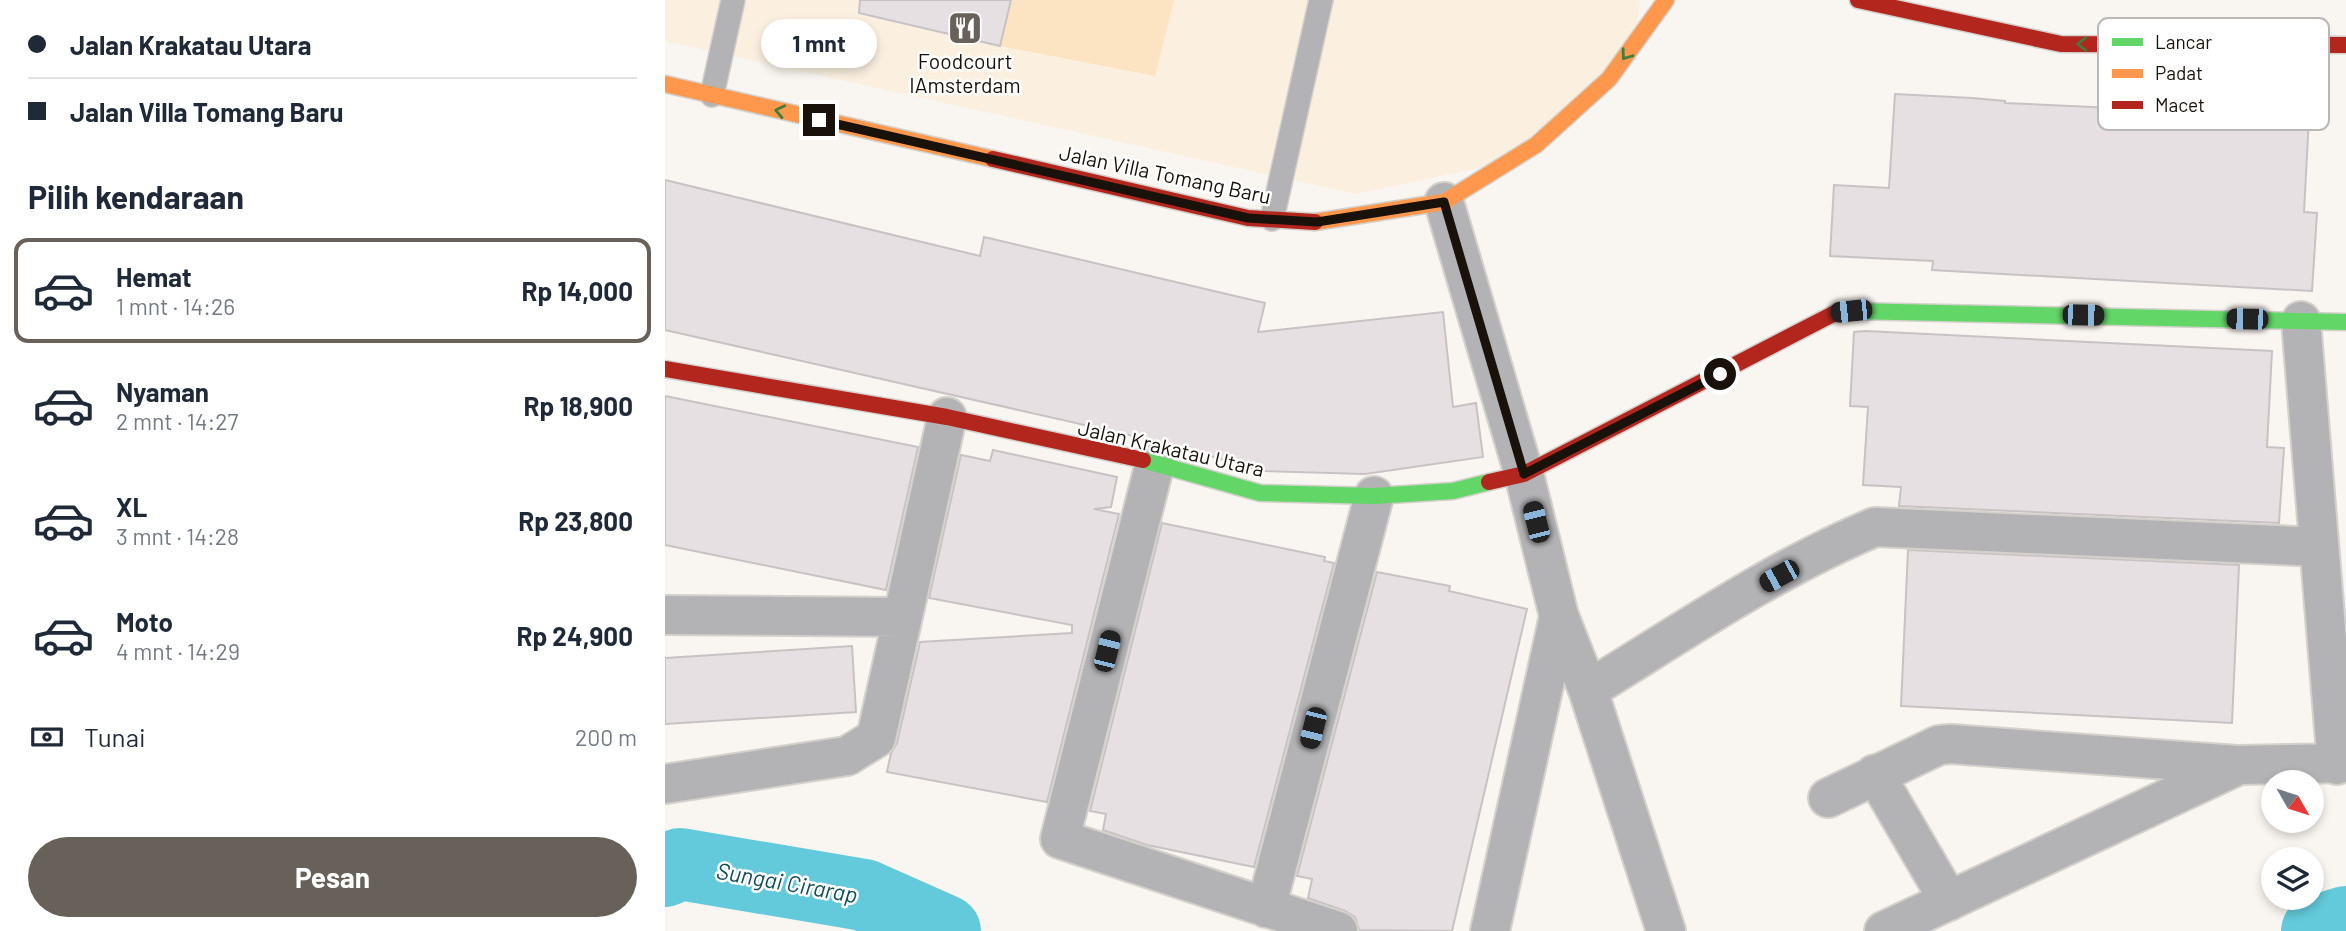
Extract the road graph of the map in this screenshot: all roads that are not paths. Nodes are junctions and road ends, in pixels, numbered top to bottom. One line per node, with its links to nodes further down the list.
1 (733, 0): 7 (lane)
2 (1321, 0): 9 (lane)
3 (1666, 0): 8 (street, Jalan Villa Tomang Baru, one-way to 8)
4 (1858, 0): 5 (street, one-way to 4)
5 (2098, 44)
6 (665, 84): 7 (street, Jalan Villa Tomang Baru)
7 (712, 95): 9 (street, Jalan Villa Tomang Baru, one-way to 7)
8 (1444, 202): 9 (street, Jalan Villa Tomang Baru); 15 (street)
9 (1272, 219)
10 (2301, 321): 11 (street, Jalan Krakatau Utara); 15 (street, Jalan Krakatau Utara); 17 (street)
11 (2346, 322)
12 (665, 369): 13 (street, Jalan Krakatau Utara)
13 (947, 417): 14 (street, Jalan Krakatau Utara); 20 (street)
14 (1155, 463): 16 (street, Jalan Krakatau Utara); 28 (street)
15 (1524, 474): 16 (street, Jalan Krakatau Utara); 19 (street)
16 (1374, 496): 28 (street)
17 (2319, 547): 21 (street); 22 (street)
18 (665, 615): 20 (street)
19 (1559, 616): 21 (street); 30 (street)
20 (902, 617): 25 (street)
21 (1588, 690): 31 (street)
22 (2342, 764): 23 (street)
23 (2239, 765): 24 (street); 27 (street)
24 (1875, 774): 26 (street); 27 (street)
25 (665, 784)
26 (1828, 798)
27 (1949, 901): 32 (street)
28 (1266, 908): 29 (street)
29 (1338, 931)
30 (1490, 931)
31 (1666, 931)
32 (1884, 931)

